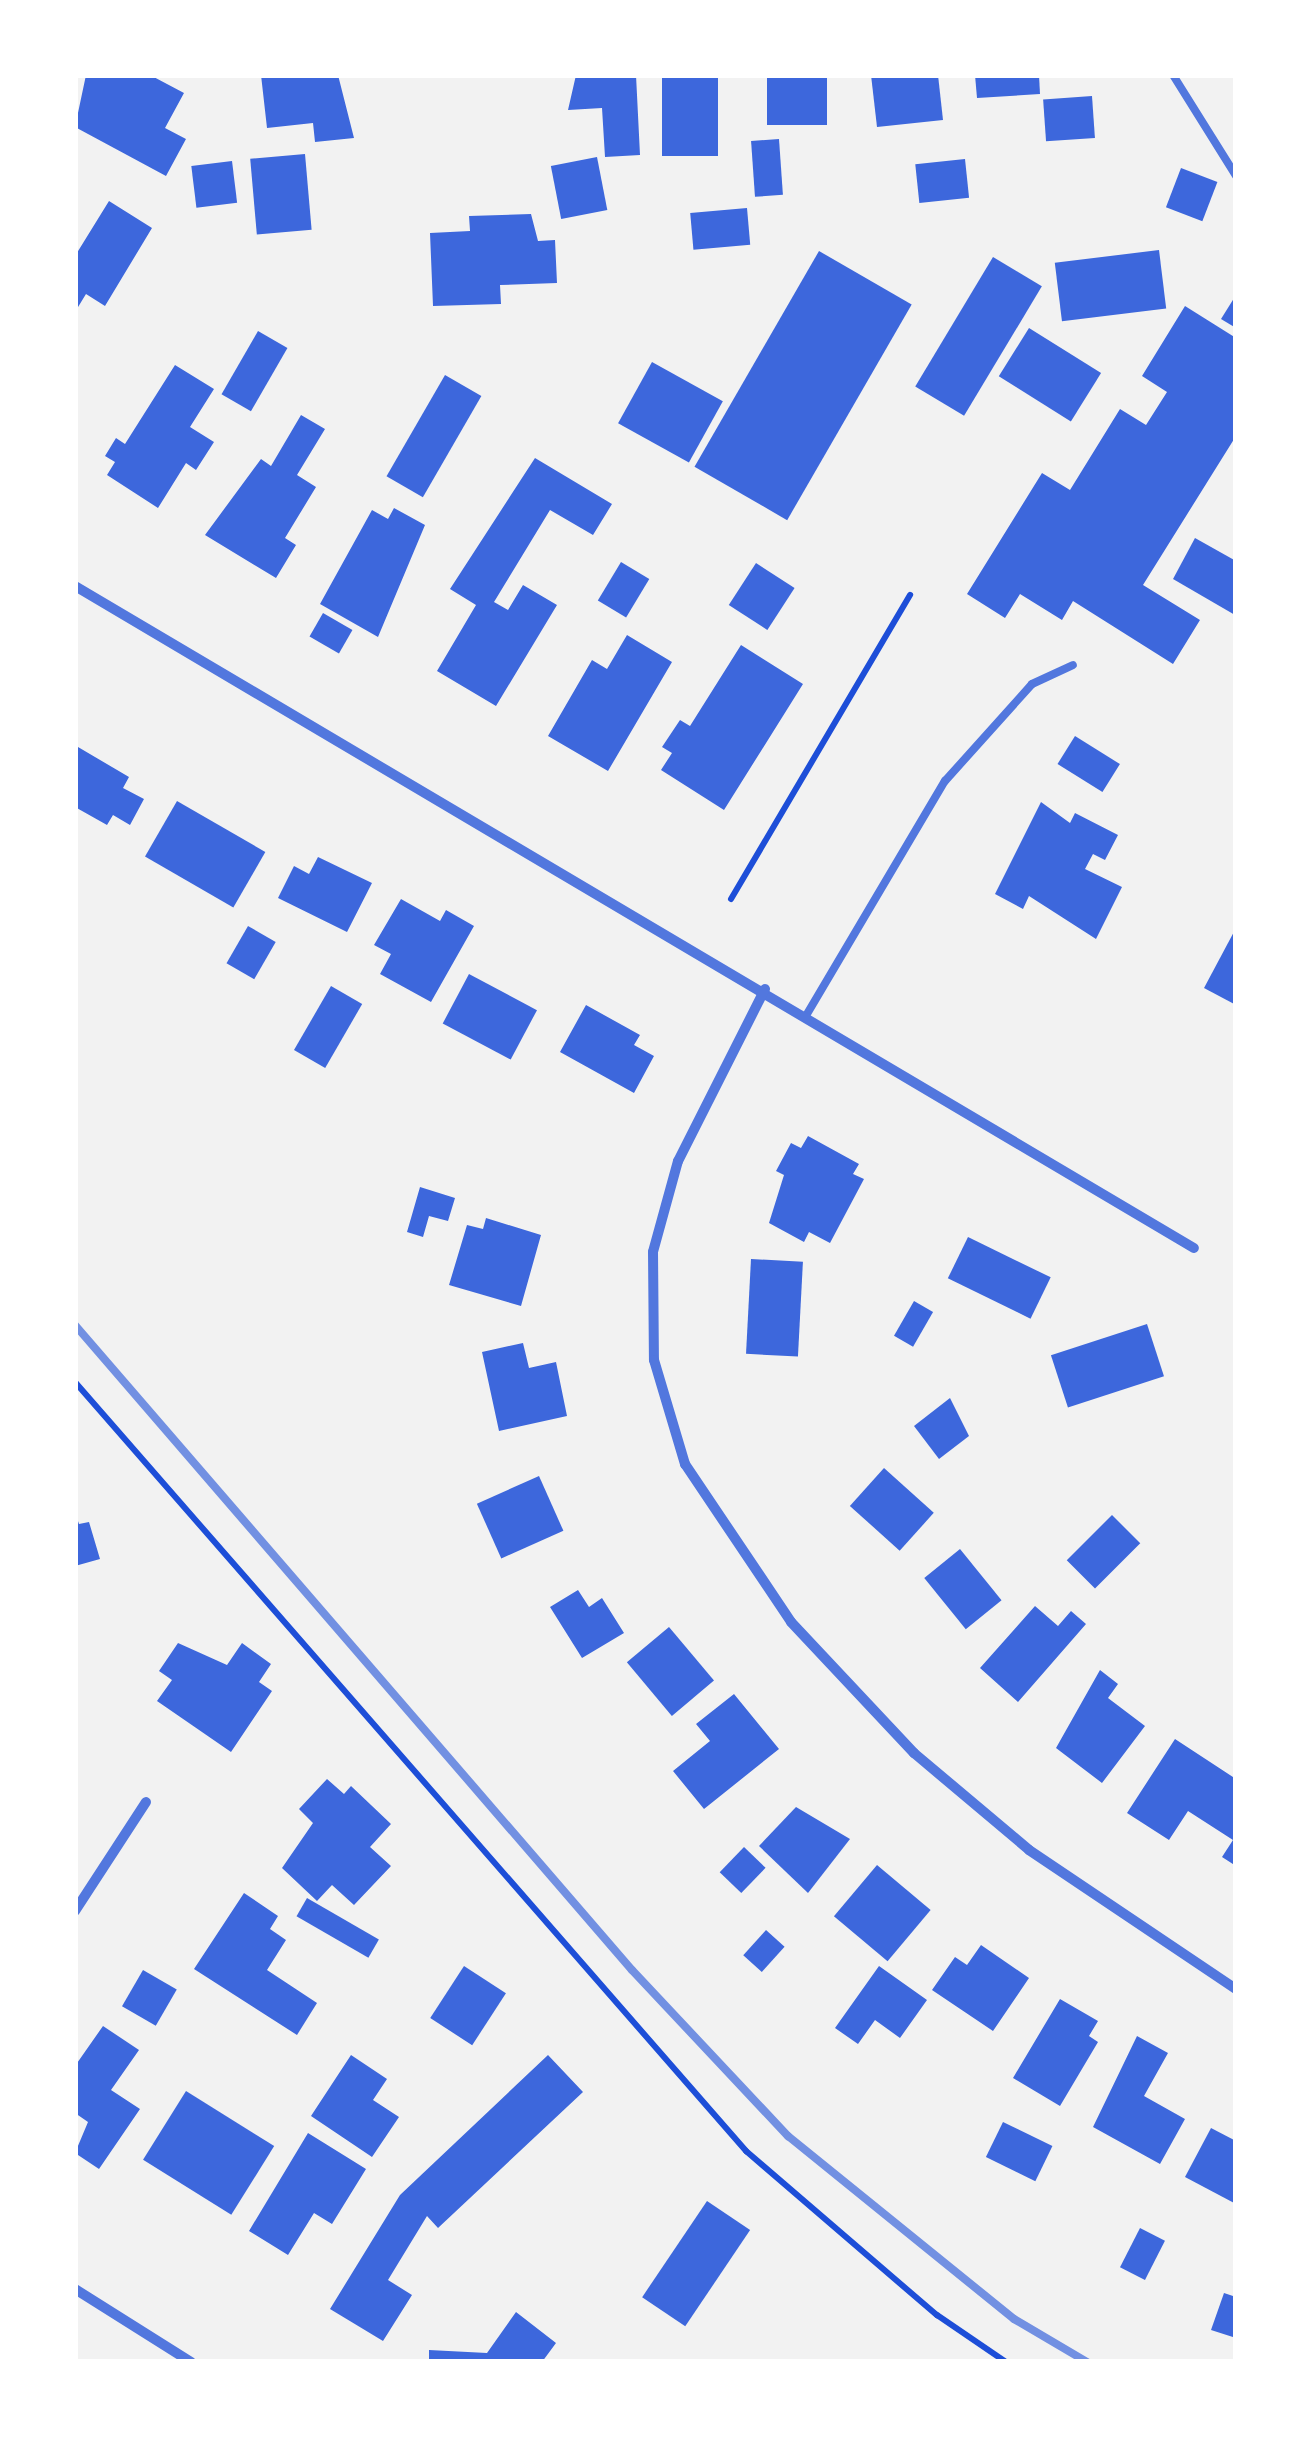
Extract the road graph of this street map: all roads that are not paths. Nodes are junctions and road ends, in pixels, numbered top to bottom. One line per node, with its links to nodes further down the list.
1 (1173, 75): 2 (lane)
2 (1236, 176)
3 (75, 586): 5 (street)
4 (1074, 665): 6 (lane)
5 (765, 988): 6 (street); 10 (street)
6 (807, 1014): 7 (street)
7 (1194, 1248)
8 (146, 1802): 9 (street)
9 (75, 1910)
10 (1236, 1988)
11 (75, 2289): 12 (street)
12 (191, 2362)

